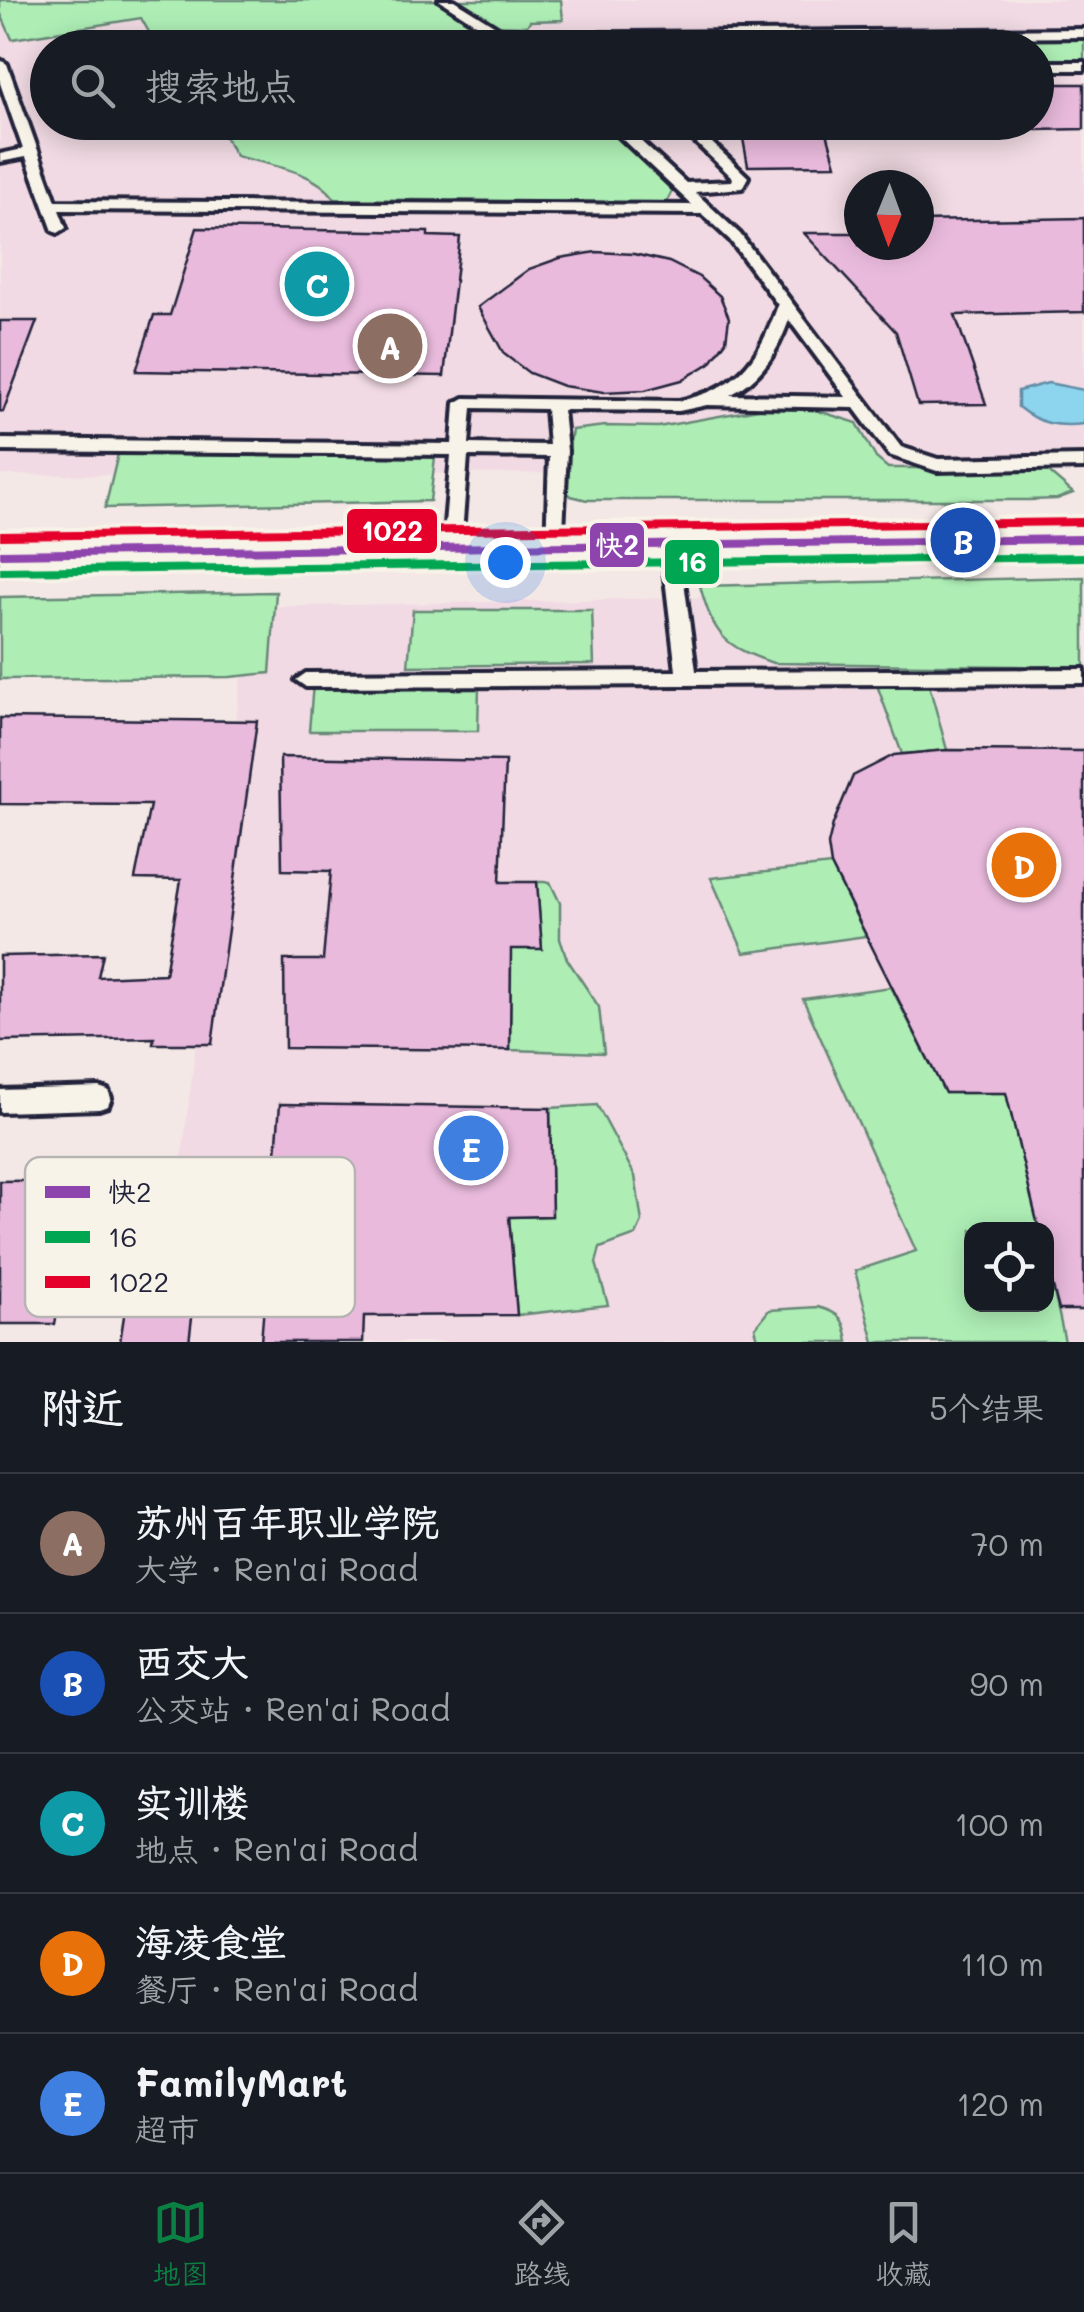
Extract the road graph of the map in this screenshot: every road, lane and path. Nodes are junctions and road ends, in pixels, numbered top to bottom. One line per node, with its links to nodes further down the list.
1 (445, 0): 2 (lane)
2 (492, 30)
3 (1054, 33): 4 (lane)
4 (1084, 33)
5 (0, 64): 10 (lane)
6 (1054, 66): 7 (lane)
7 (1084, 66)
8 (631, 140): 12 (lane)
9 (701, 140): 12 (lane)
10 (31, 152): 11 (lane); 13 (lane)
11 (0, 158)
12 (683, 188): 14 (lane)
13 (50, 205): 14 (lane); 15 (lane)
14 (708, 210): 16 (lane)
15 (58, 228)
16 (786, 305): 17 (lane); 19 (lane)
17 (707, 400): 18 (lane); 19 (lane)
18 (554, 403): 21 (lane); 22 (lane)
19 (859, 403): 23 (lane)
20 (0, 445): 21 (lane)
21 (460, 449): 22 (lane); 27 (lane)
22 (558, 450): 26 (lane)
23 (1084, 462)
24 (1084, 538): 25 (main road)
25 (670, 544): 26 (main road); 29 (lane)
26 (555, 546): 27 (main road)
27 (452, 547): 28 (main road)
28 (0, 554)
29 (687, 676): 30 (lane); 31 (lane)
30 (1084, 676)
31 (306, 680)
32 (99, 1098): 33 (lane)
33 (0, 1100)

